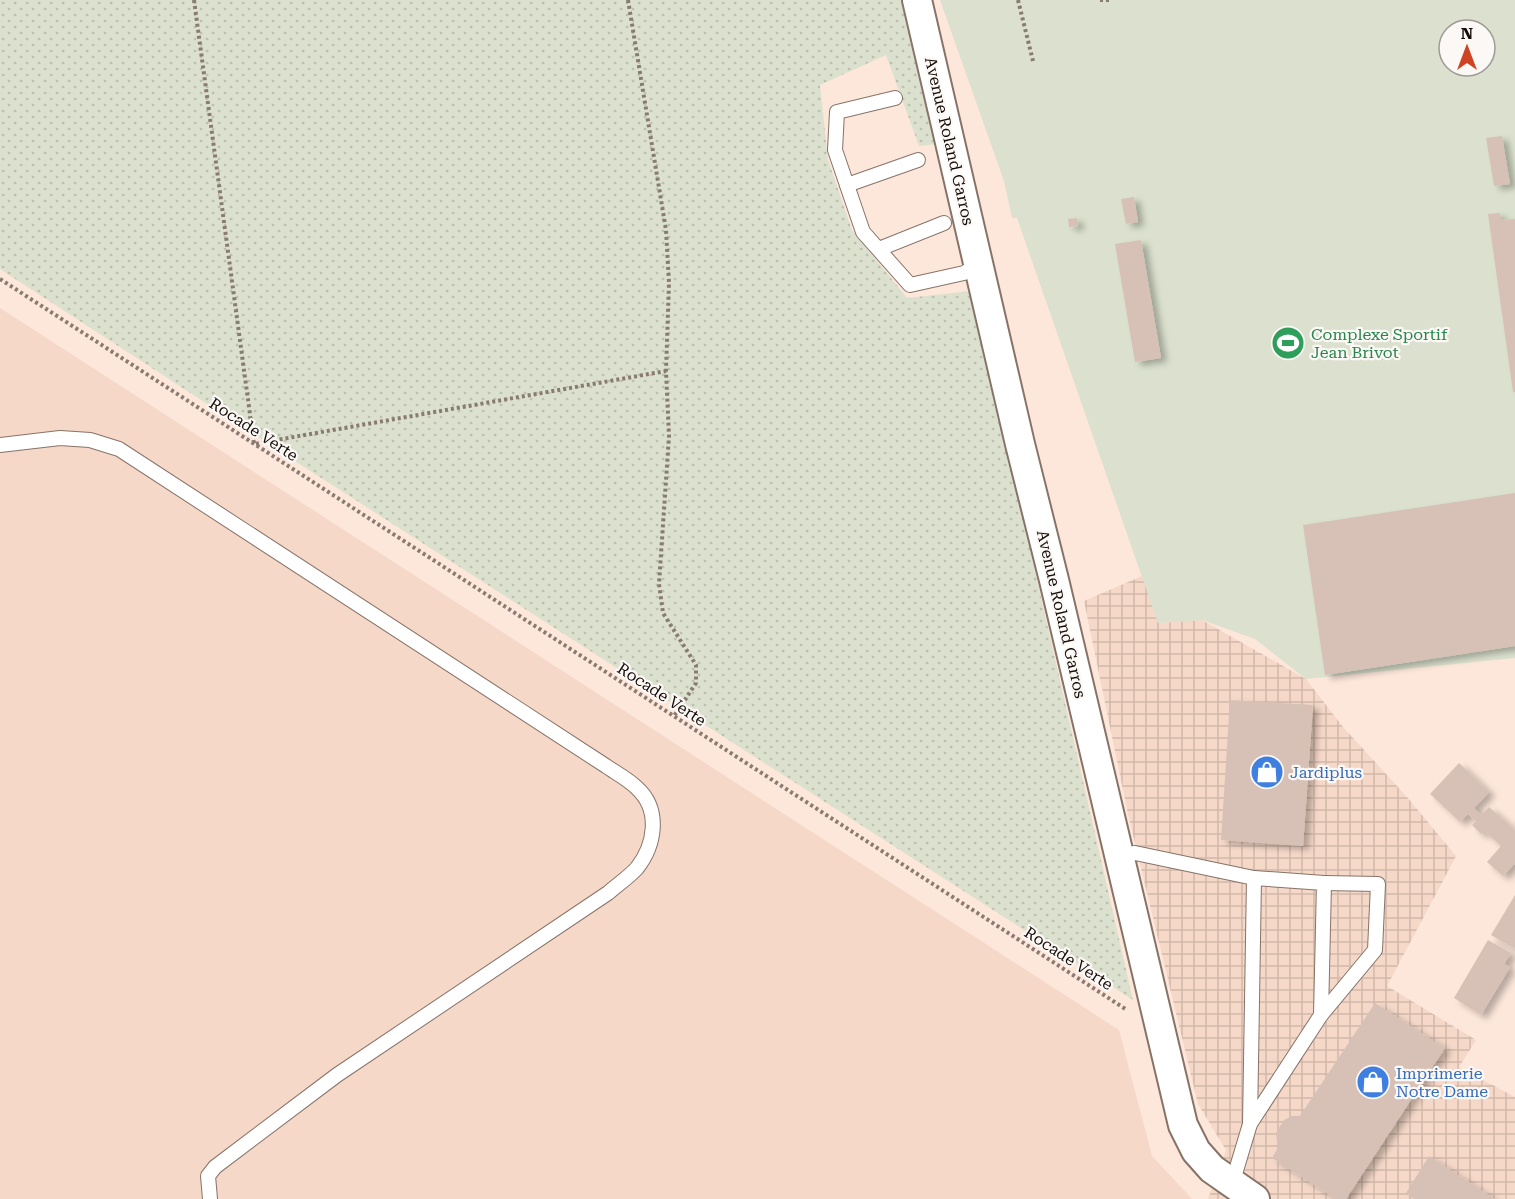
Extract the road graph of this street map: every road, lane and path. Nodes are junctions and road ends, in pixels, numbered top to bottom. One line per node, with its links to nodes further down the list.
1 (194, 0): 16 (path)
2 (628, 0): 15 (path)
3 (917, 0): 13 (street, Avenue Roland Garros)
4 (1018, 0): 7 (path)
5 (1100, 0): 6 (path)
6 (1110, 0)
7 (1033, 61)
8 (895, 98): 10 (lane)
9 (918, 160): 10 (lane)
10 (847, 185): 12 (lane)
11 (944, 223): 12 (lane)
12 (879, 249): 13 (lane)
13 (979, 264): 19 (street, Avenue Roland Garros)
14 (0, 279): 16 (path, Rocade Verte)
15 (666, 371): 16 (path); 18 (path)
16 (254, 444): 18 (path, Rocade Verte)
17 (0, 446): 26 (lane)
18 (674, 716): 22 (path, Rocade Verte)
19 (1119, 856): 20 (lane); 25 (street, Avenue Roland Garros)
20 (1254, 878): 21 (lane); 24 (lane)
21 (1324, 883): 23 (lane); 23 (lane)
22 (1134, 1014)
23 (1321, 1015): 24 (lane)
24 (1250, 1124): 25 (lane)
25 (1244, 1191)
26 (210, 1199)

